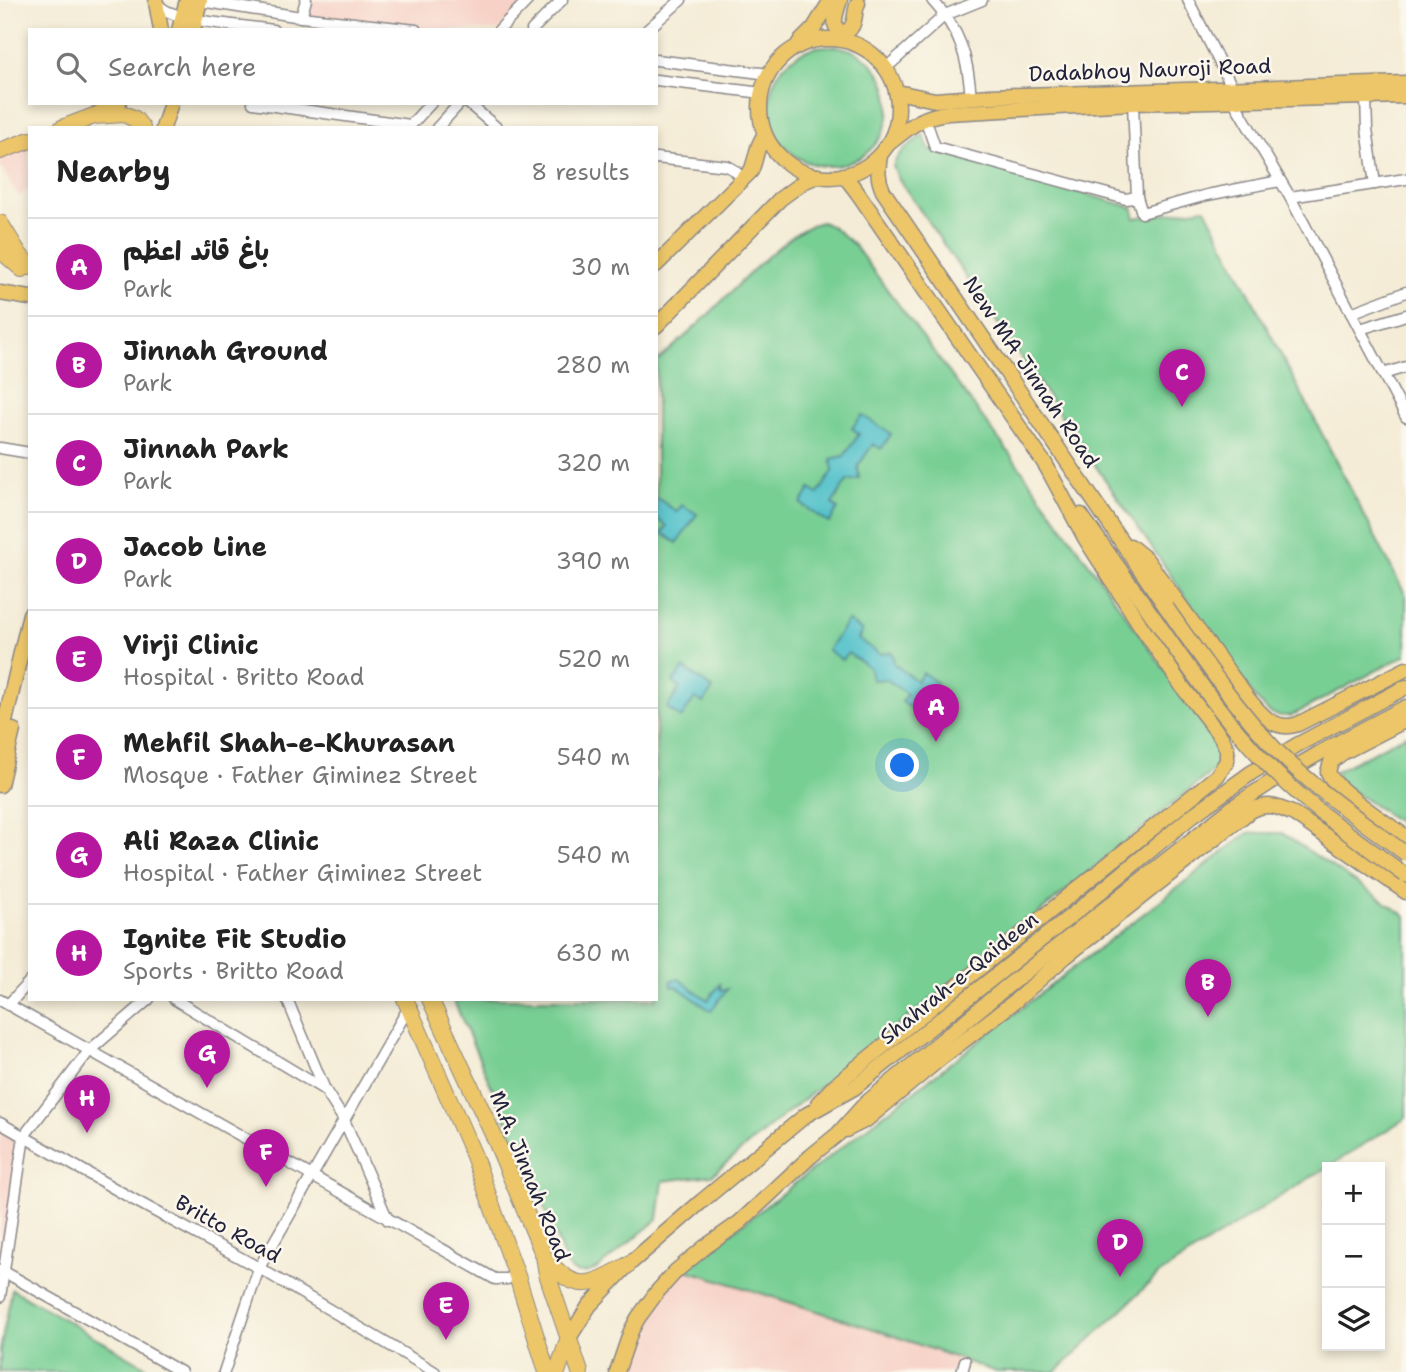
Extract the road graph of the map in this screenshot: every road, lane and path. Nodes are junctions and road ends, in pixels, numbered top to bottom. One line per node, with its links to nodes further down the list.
1 (196, 0): 14 (street); 15 (main road)
2 (306, 0): 14 (street)
3 (528, 0): 19 (street)
4 (562, 0): 20 (street)
5 (681, 0): 21 (street)
6 (831, 0): 22 (main road)
7 (840, 0): 12 (main road)
8 (932, 0): 13 (street)
9 (982, 0): 13 (street)
10 (1188, 0): 31 (street)
11 (155, 1): 15 (street); 16 (main road)
12 (859, 2): 23 (main road)
13 (945, 15): 25 (street); 33 (street)
14 (301, 18): 18 (street)
15 (188, 23): 17 (street)
16 (161, 28)
17 (249, 28)
18 (397, 28)
19 (501, 28)
20 (534, 28)
21 (649, 28)
22 (793, 49): 23 (main road); 26 (main road)
23 (869, 51): 25 (main road)
24 (658, 61): 26 (street)
25 (886, 68): 29 (main road)
26 (769, 74): 30 (main road)
27 (658, 80): 30 (street)
28 (1406, 83): 31 (main road, Dadabhoy Nauroji Road)
29 (897, 92): 33 (main road, Dadabhoy Nauroji Road); 53 (main road)
30 (762, 93): 51 (main road)
31 (1233, 94): 33 (main road, Dadabhoy Nauroji Road); 34 (main road); 35 (main road); 61 (street)
32 (1406, 96): 34 (main road)
33 (971, 97)
34 (1366, 98): 62 (street)
35 (1133, 103): 43 (main road); 63 (street)
36 (115, 105): 42 (main road)
37 (170, 105): 46 (main road)
38 (266, 105): 47 (street)
39 (429, 105): 48 (street)
40 (458, 105): 49 (street)
41 (470, 105): 50 (street)
42 (94, 116): 44 (highway); 45 (highway)
43 (925, 118): 53 (main road); 63 (street)
44 (67, 126)
45 (140, 126)
46 (164, 126)
47 (402, 126)
48 (410, 126)
49 (440, 126)
50 (495, 126)
51 (765, 135): 58 (main road); 59 (main road)
52 (27, 141): 54 (highway); 56 (main road)
53 (884, 149): 57 (main road); 84 (main road, New MA Jinnah Road)
54 (0, 150)
55 (658, 158): 59 (street)
56 (0, 159)
57 (844, 175): 58 (main road); 83 (main road)
58 (817, 176): 75 (main road)
59 (743, 179): 67 (main road)
60 (1406, 179): 62 (street)
61 (1280, 181): 63 (street); 64 (street)
62 (1375, 184): 64 (street)
63 (1137, 197)
64 (1290, 197): 73 (street)
65 (0, 223): 66 (highway)
66 (4, 245): 68 (highway); 69 (highway)
67 (658, 262)
68 (28, 265)
69 (28, 274)
70 (1406, 292): 73 (street)
71 (0, 293): 72 (main road)
72 (28, 298)
73 (1351, 313): 77 (street)
74 (1404, 316): 76 (street); 77 (street)
75 (658, 324)
76 (1406, 328)
77 (1360, 329): 79 (street)
78 (1406, 367): 79 (street)
79 (1383, 374): 80 (street)
80 (1406, 416)
81 (0, 447): 82 (street)
82 (28, 453)
83 (1044, 462): 96 (main road, bridge); 109 (main road)
84 (1114, 531): 87 (main road); 95 (main road, New MA Jinnah Road, bridge)
85 (28, 620): 88 (main road)
86 (28, 666): 93 (main road)
87 (1406, 669)
88 (6, 684): 92 (main road)
89 (1406, 687): 106 (main road, Shahrah-e-Qaideen)
90 (1406, 707): 108 (main road, Shahrah-e-Qaideen)
91 (1406, 720): 94 (main road)
92 (0, 743)
93 (0, 785)
94 (1406, 837)
95 (1406, 854)
96 (1405, 876)
97 (1406, 892): 112 (main road)
98 (28, 983): 103 (street)
99 (147, 1001): 105 (street)
100 (177, 1001): 107 (street)
101 (288, 1001): 107 (street)
102 (431, 1001): 116 (highway, M.A. Jinnah Road)
103 (4, 1003): 105 (street)
104 (407, 1003): 110 (street); 120 (highway)
105 (89, 1052): 113 (street); 114 (street)
106 (854, 1088): 108 (main road); 109 (main road, Shahrah-e-Qaideen)
107 (325, 1090): 110 (street)
108 (865, 1104): 112 (main road, Shahrah-e-Qaideen)
109 (806, 1115): 117 (main road, Shahrah-e-Qaideen)
110 (344, 1120): 114 (street); 115 (street)
111 (0, 1123): 113 (street, Britto Road)
112 (838, 1134): 129 (main road, Shahrah-e-Qaideen)
113 (24, 1136): 118 (street, Britto Road); 119 (street)
114 (312, 1177): 115 (street); 118 (street)
115 (388, 1220): 120 (street)
116 (544, 1256): 117 (highway); 122 (highway, M.A. Jinnah Road)
117 (628, 1265): 122 (main road, Shahrah-e-Qaideen)
118 (259, 1268): 124 (street); 125 (street, Britto Road)
119 (2, 1271): 121 (street); 123 (street)
120 (517, 1276): 126 (highway)
121 (0, 1297)
122 (569, 1338): 127 (highway); 128 (highway, M.A. Jinnah Road)
123 (181, 1372)
124 (224, 1372)
125 (435, 1372)
126 (547, 1372)
127 (557, 1372)
128 (580, 1372)
129 (617, 1372)

